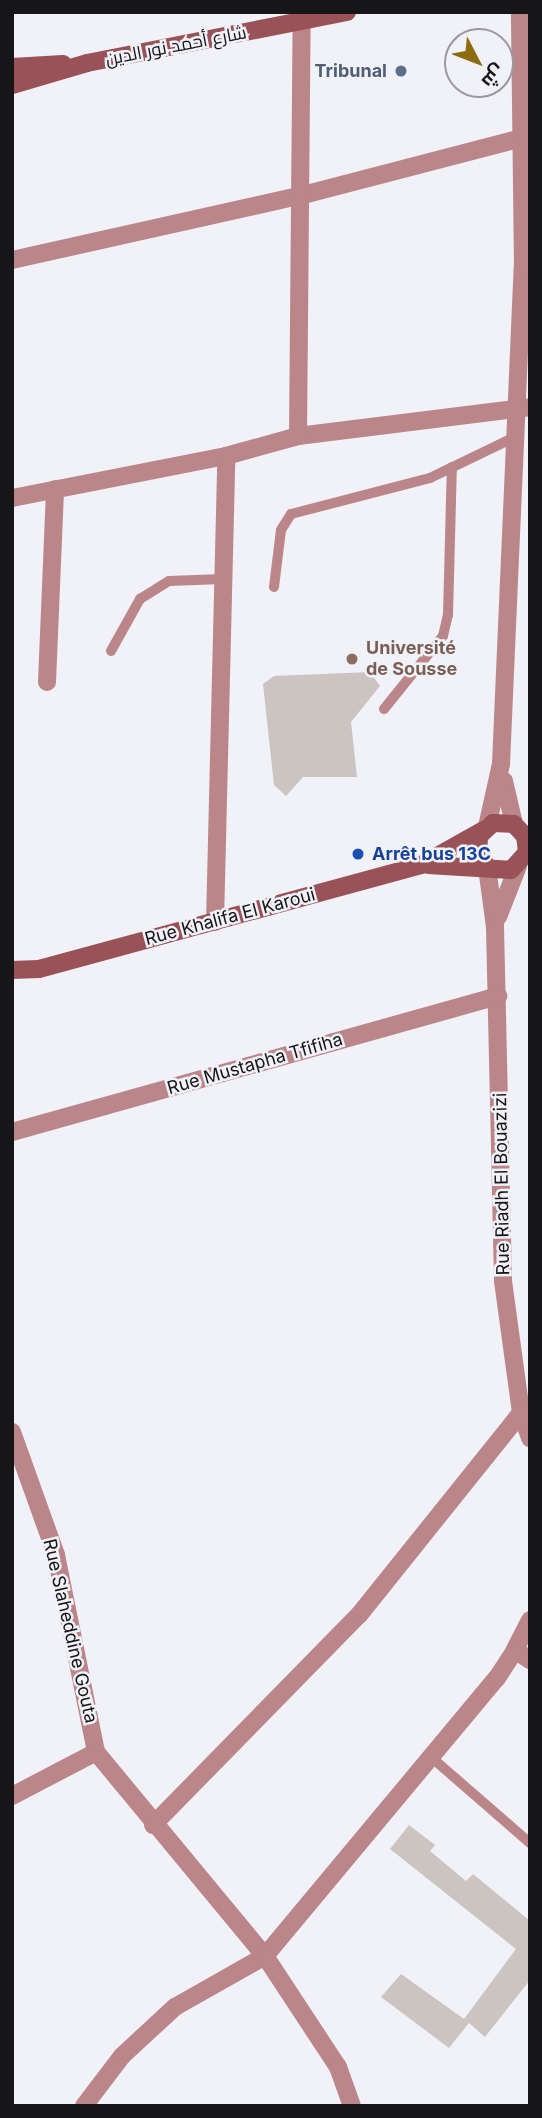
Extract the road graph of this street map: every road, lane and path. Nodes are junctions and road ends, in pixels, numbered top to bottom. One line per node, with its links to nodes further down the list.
1 (346, 12): 3 (main road, شارع أحمد نور الدين)
2 (520, 12): 6 (street)
3 (302, 17): 5 (main road, شارع أحمد نور الدين); 10 (street)
4 (530, 36): 6 (street)
5 (87, 63): 7 (main road); 8 (main road)
6 (523, 64): 9 (street)
7 (12, 67)
8 (12, 85)
9 (527, 137): 10 (street); 12 (street)
10 (303, 195): 11 (street); 13 (street)
11 (12, 260)
12 (523, 406): 13 (street); 14 (street)
13 (298, 436): 15 (street)
14 (515, 437): 16 (lane); 24 (street)
15 (226, 456): 17 (street); 19 (street)
16 (452, 467): 20 (lane); 23 (lane)
17 (55, 489): 18 (street); 22 (street)
18 (12, 498)
19 (222, 579): 21 (lane); 30 (street)
20 (274, 587)
21 (111, 651)
22 (47, 682)
23 (384, 709)
24 (501, 764): 25 (street); 26 (street)
25 (522, 826): 26 (main road); 27 (main road)
26 (485, 828): 28 (main road, Rue Khalifa El Karoui); 29 (main road)
27 (524, 861): 29 (main road); 31 (street, Rue Riadh El Bouazizi)
28 (421, 865): 29 (main road, Rue Khalifa El Karoui); 30 (main road, Rue Khalifa El Karoui)
29 (487, 867): 31 (street, Rue Riadh El Bouazizi)
30 (215, 922): 32 (main road, Rue Khalifa El Karoui)
31 (495, 928): 35 (street, Rue Riadh El Bouazizi)
32 (39, 969): 33 (main road, Rue Khalifa El Karoui); 34 (main road, Rue Khalifa El Karoui)
33 (12, 971)
34 (12, 984)
35 (498, 996): 36 (street, Rue Mustapha Tfifiha); 37 (street, Rue Riadh El Bouazizi)
36 (12, 1132)
37 (522, 1413): 39 (street, Rue Riadh El Bouazizi); 45 (street)
38 (12, 1432): 42 (street, Rue Slaheddine Gouta)
39 (530, 1438)
40 (530, 1620): 41 (street)
41 (522, 1655): 43 (street)
42 (96, 1752): 44 (street); 45 (street)
43 (431, 1756): 46 (lane); 47 (street)
44 (12, 1796)
45 (153, 1825): 47 (street)
46 (530, 1843)
47 (265, 1956): 48 (street); 50 (street)
48 (100, 2099): 49 (street)
49 (84, 2106)
50 (352, 2106)

